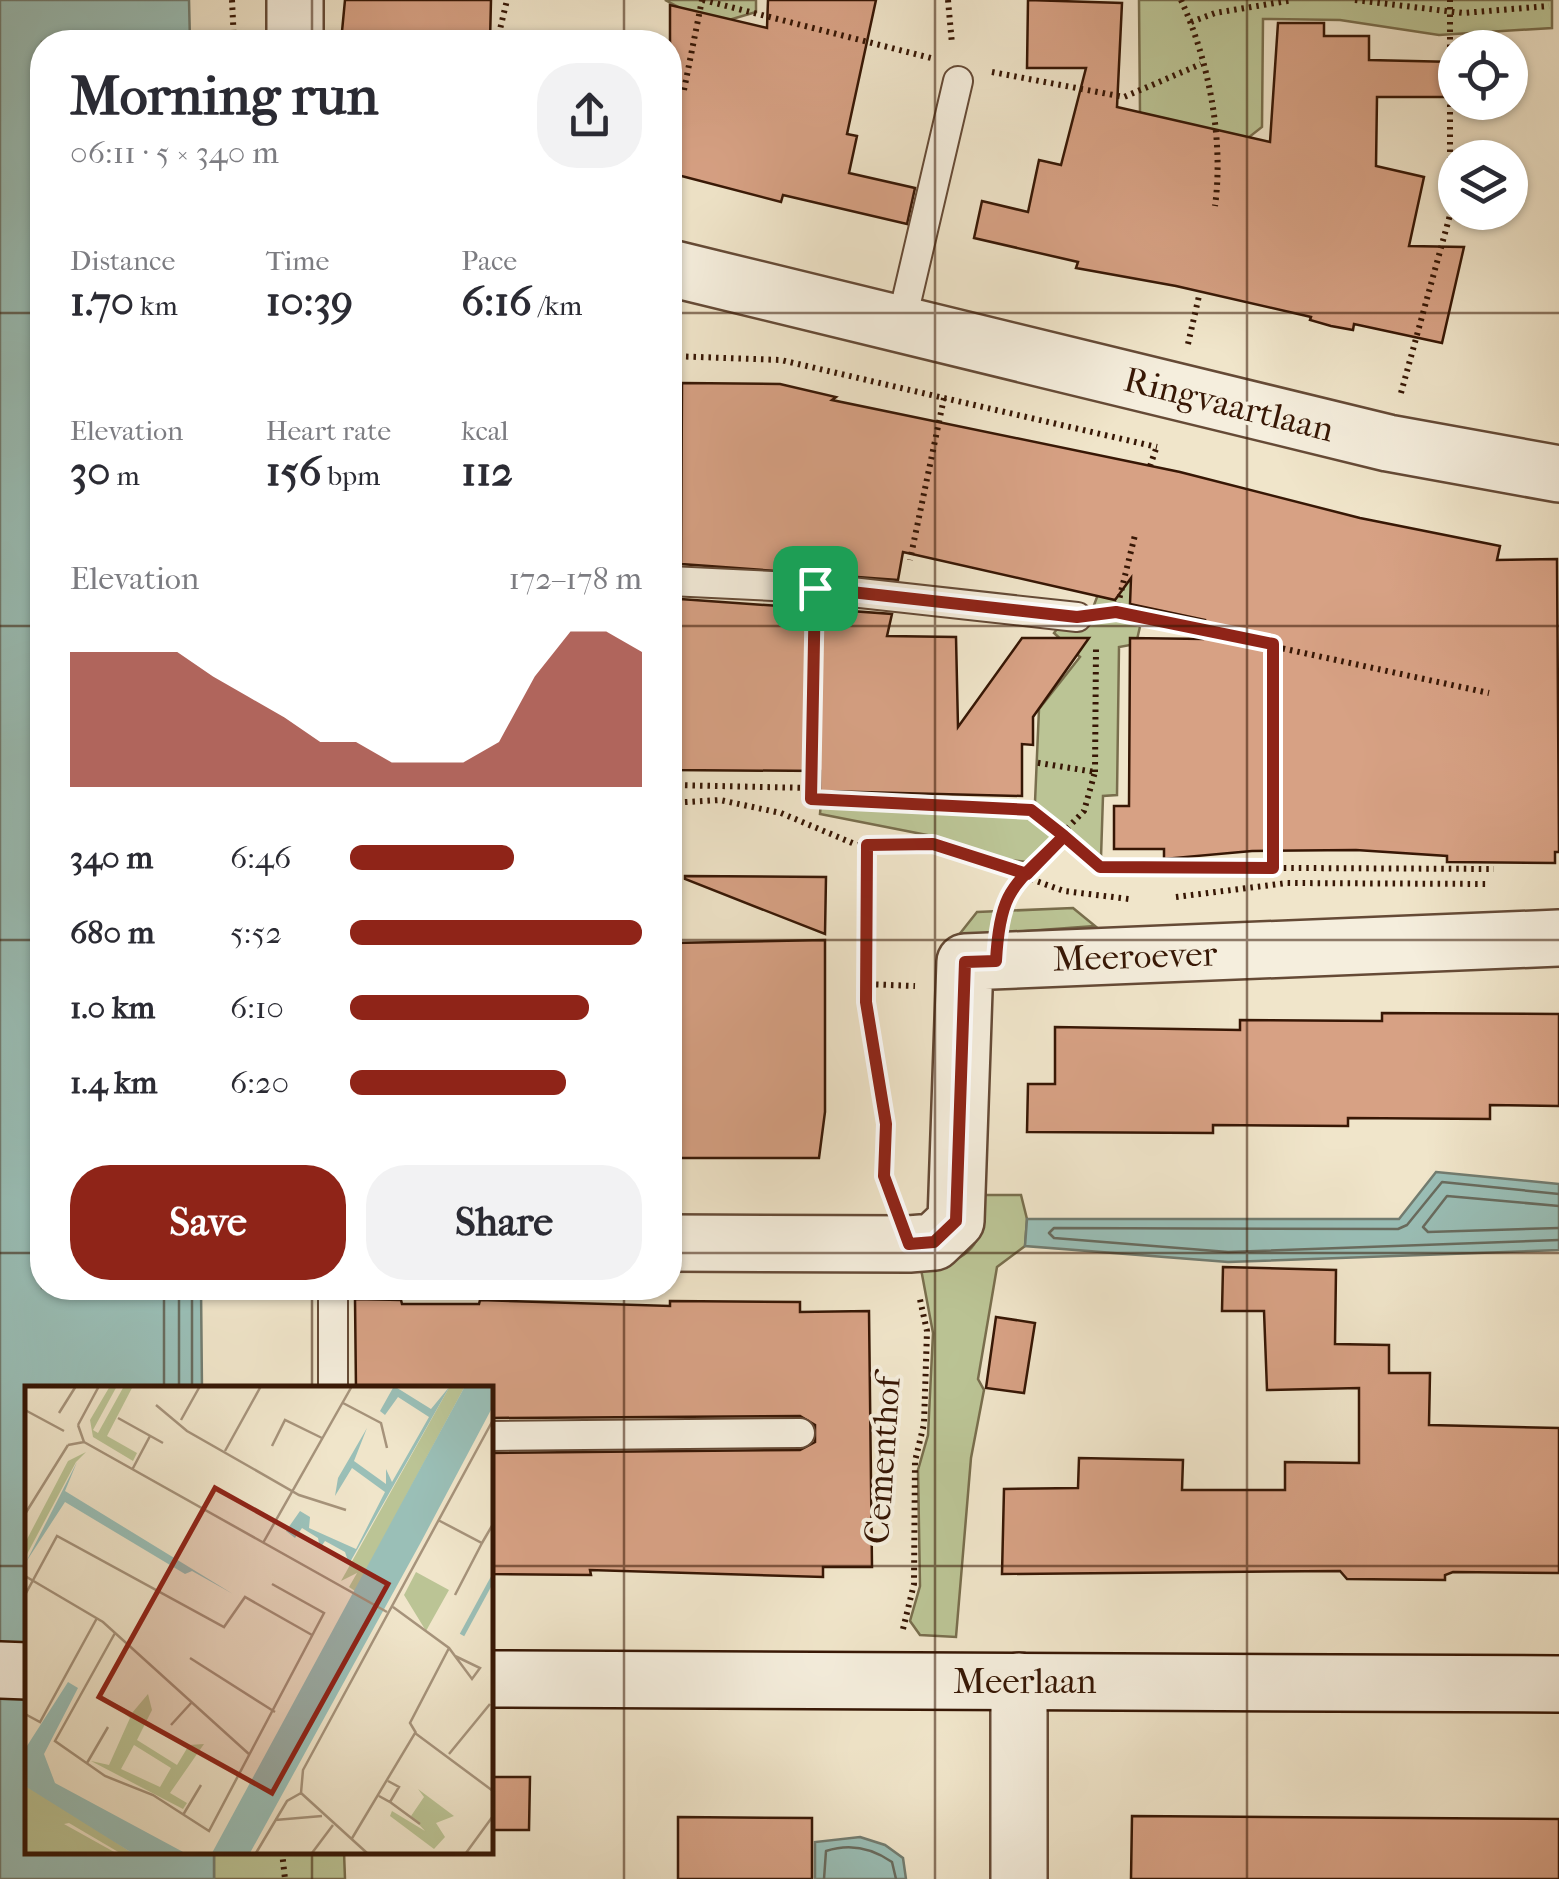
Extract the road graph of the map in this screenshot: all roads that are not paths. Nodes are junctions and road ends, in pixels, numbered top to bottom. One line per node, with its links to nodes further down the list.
1 (295, 0): 2 (street)
2 (295, 30)
3 (958, 80): 5 (lane)
4 (682, 271): 5 (street, Ringvaartlaan)
5 (901, 324): 6 (street, Ringvaartlaan)
6 (1559, 474)
7 (682, 581): 8 (lane)
8 (1077, 617)
9 (1559, 938): 10 (street, Meeroever)
10 (682, 1243)
11 (334, 1300): 12 (lane)
12 (332, 1386)
13 (800, 1433): 14 (lane)
14 (492, 1436)
15 (0, 1670): 16 (street)
16 (25, 1671)
17 (492, 1679): 18 (street, Meerlaan)
18 (1020, 1681): 19 (street, Meerlaan); 20 (street)
19 (1559, 1684)
20 (1019, 1879)

